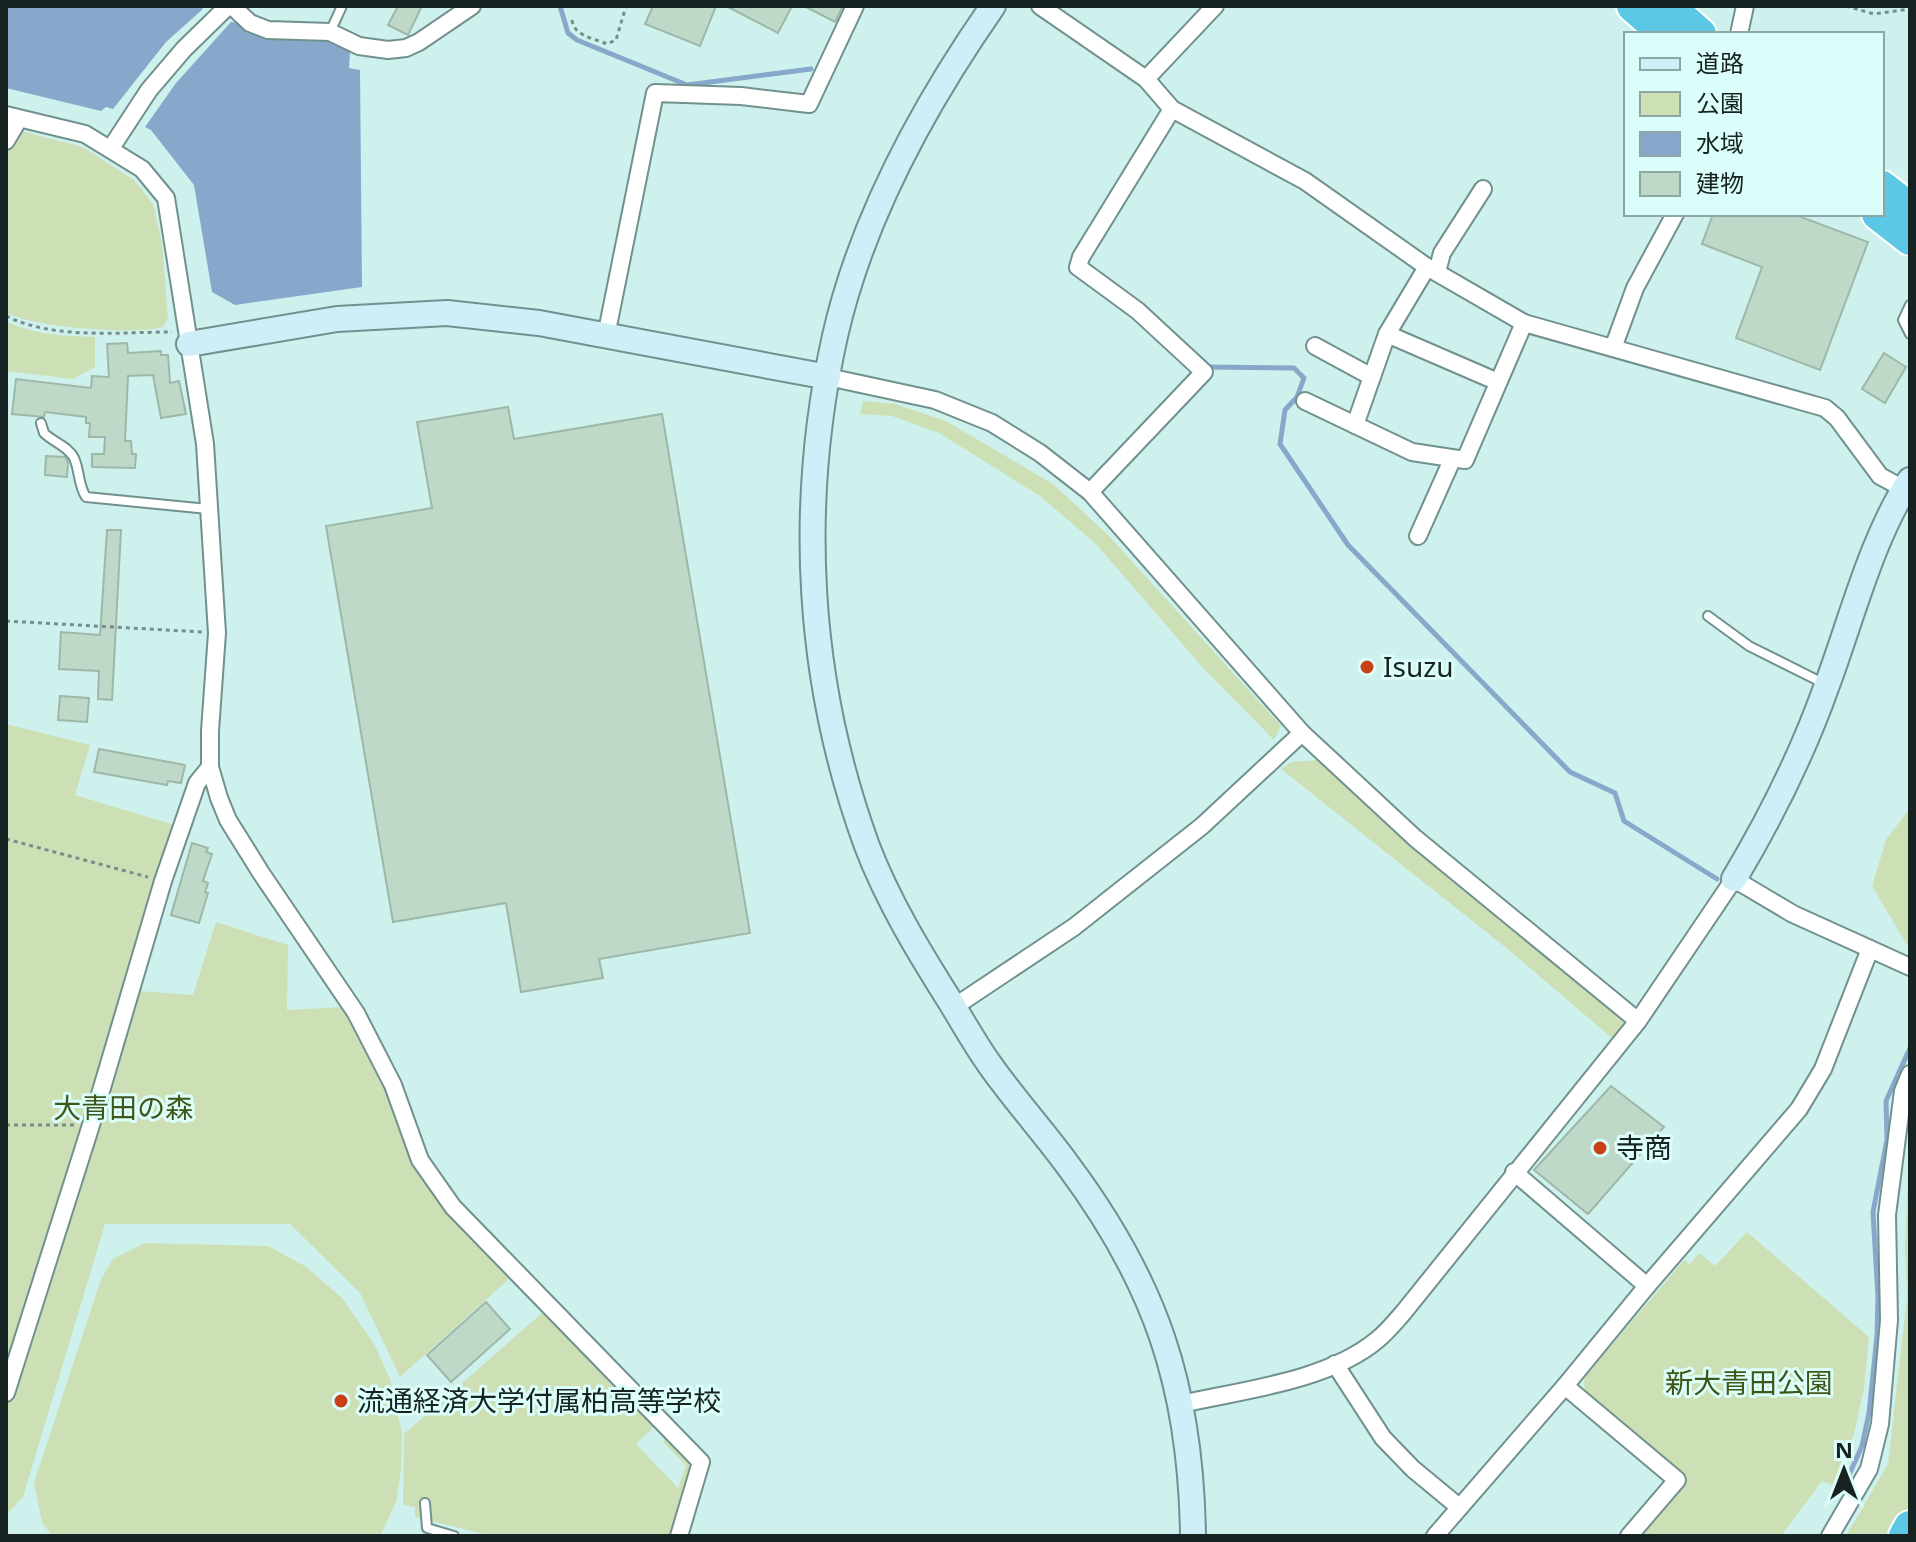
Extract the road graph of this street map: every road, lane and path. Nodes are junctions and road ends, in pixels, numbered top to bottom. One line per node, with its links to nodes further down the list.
1 (230, 6): 15 (street); 23 (street)
2 (342, 6): 15 (lane)
3 (472, 6): 15 (street)
4 (626, 6): 14 (path)
5 (855, 6): 36 (street)
6 (993, 6): 40 (street)
7 (1040, 6): 19 (street)
8 (1215, 6): 19 (street)
9 (1633, 6): 16 (highway)
10 (1668, 6): 17 (highway)
11 (1745, 6): 18 (street)
12 (1846, 6): 13 (path)
13 (1910, 9)
14 (572, 20)
15 (330, 32)
16 (1663, 32)
17 (1698, 32)
18 (1739, 32)
19 (1146, 79): 20 (street)
20 (1172, 109): 30 (street); 48 (street)
21 (12, 117): 22 (street); 23 (street)
22 (6, 141)
23 (111, 148): 37 (street)
24 (1483, 189): 30 (street)
25 (1884, 189): 26 (highway)
26 (1910, 209)
27 (1674, 216): 39 (street)
28 (1881, 216): 29 (highway)
29 (1910, 239)
30 (1432, 269): 33 (street); 34 (street)
31 (1910, 305): 35 (lane)
32 (6, 316): 37 (path)
33 (1524, 323): 39 (street); 42 (street)
34 (1387, 334): 41 (street); 42 (street)
35 (1910, 334)
36 (606, 336): 37 (street); 40 (street)
37 (188, 338): 49 (street)
38 (1315, 346): 41 (street)
39 (1613, 348): 47 (street)
40 (828, 377): 48 (street); 62 (street)
41 (1372, 377): 45 (street)
42 (1498, 382): 46 (street)
43 (1305, 401): 45 (street)
44 (41, 423): 49 (lane)
45 (1355, 425): 46 (street)
46 (1452, 460): 50 (street)
47 (1907, 485): 54 (street)
48 (1090, 492): 55 (street)
49 (208, 509): 53 (street)
50 (1418, 536)
51 (1708, 616): 54 (lane)
52 (6, 621): 53 (path)
53 (217, 633): 56 (street)
54 (1828, 685): 58 (street)
55 (1302, 733): 62 (street); 63 (street)
56 (210, 767): 59 (street); 77 (street)
57 (6, 839): 59 (path)
58 (1734, 879): 60 (street); 63 (street)
59 (163, 881): 66 (street)
60 (1870, 949): 61 (street); 68 (street)
61 (1910, 967)
62 (954, 1007): 72 (street)
63 (1638, 1021): 67 (street)
64 (1910, 1074): 81 (street)
65 (6, 1125): 66 (path)
66 (91, 1125): 71 (street)
67 (1514, 1172): 68 (street); 69 (street)
68 (1647, 1286): 70 (street)
69 (1335, 1364): 72 (street); 74 (street)
70 (1565, 1386): 74 (street); 80 (street)
71 (6, 1393)
72 (1181, 1404): 78 (street)
73 (425, 1503): 76 (lane)
74 (1459, 1507): 79 (street)
75 (1910, 1527): 82 (highway)
76 (454, 1536)
77 (679, 1536)
78 (1193, 1536)
79 (1435, 1536)
80 (1629, 1536)
81 (1830, 1536)
82 (1905, 1536)

